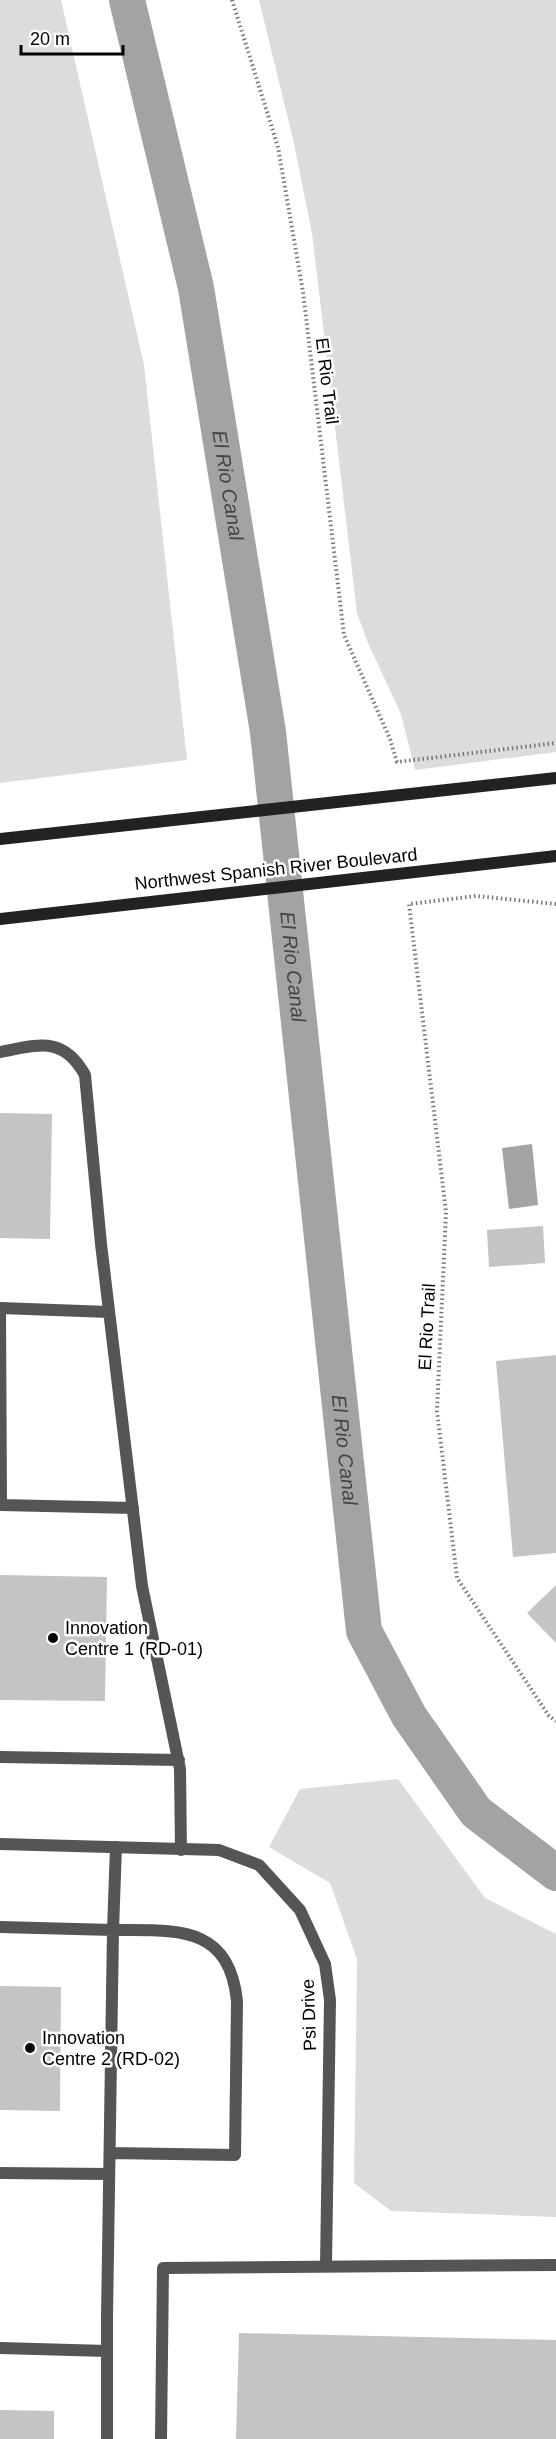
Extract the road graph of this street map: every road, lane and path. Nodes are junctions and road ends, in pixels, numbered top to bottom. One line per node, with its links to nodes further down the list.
1 (232, 0): 2 (path, El Rio Trail)
2 (556, 744)
3 (556, 778): 4 (main road)
4 (0, 839)
5 (556, 856): 7 (main road, Northwest Spanish River Boulevard)
6 (556, 904): 11 (path, El Rio Trail)
7 (0, 919)
8 (0, 1052): 9 (street)
9 (109, 1312): 10 (street); 10 (street)
10 (133, 1508): 13 (street)
11 (556, 1721)
12 (0, 1757): 13 (street)
13 (178, 1760): 16 (street)
14 (0, 1844): 15 (street, Psi Drive)
15 (116, 1847): 16 (street, Psi Drive); 18 (street)
16 (181, 1850): 23 (street, Psi Drive)
17 (0, 1927): 18 (street)
18 (113, 1930): 19 (street); 19 (street)
19 (110, 2153): 21 (street)
20 (0, 2173): 21 (street)
21 (109, 2174): 25 (street)
22 (556, 2265): 23 (street)
23 (326, 2266): 27 (street)
24 (0, 2348): 25 (street)
25 (107, 2351): 26 (street)
26 (107, 2439)
27 (161, 2439)

